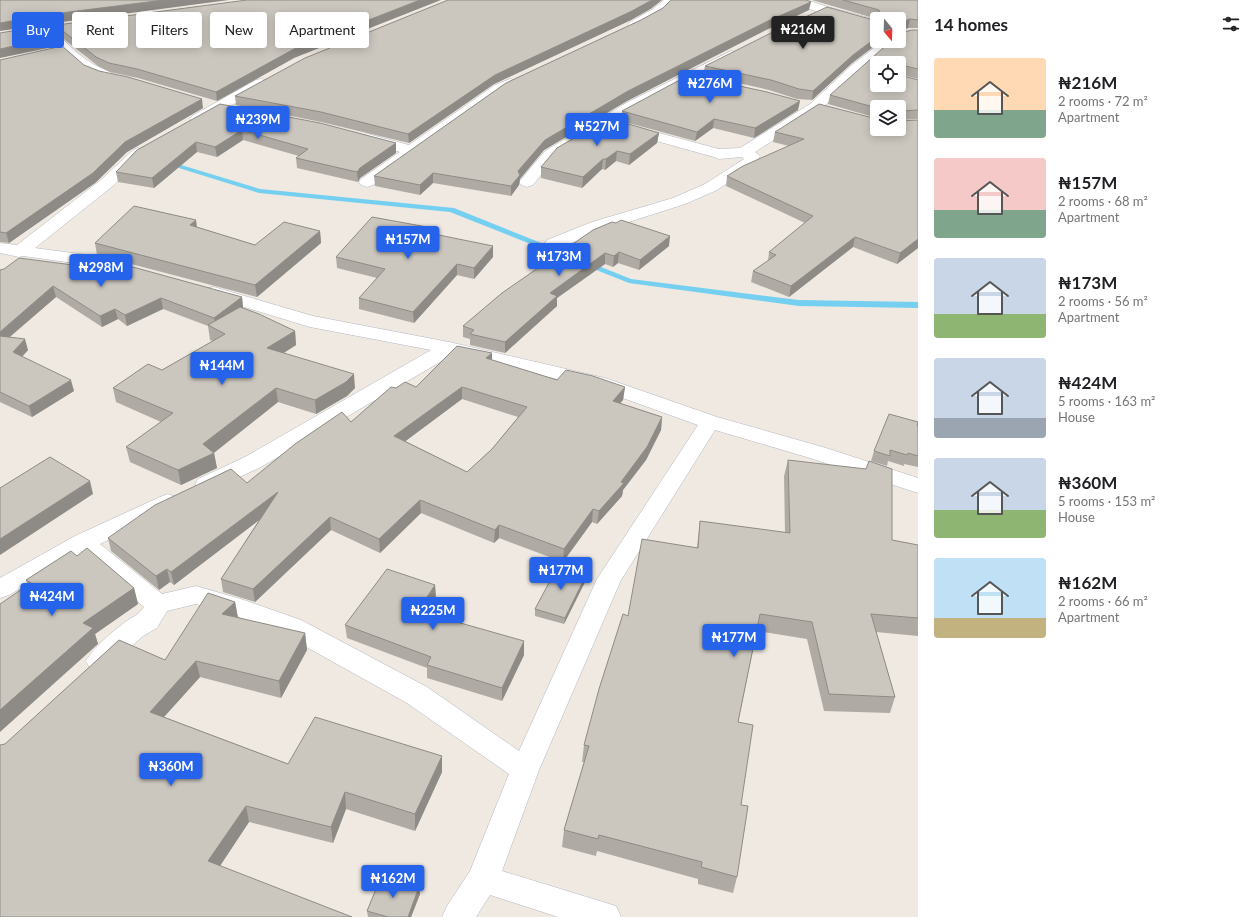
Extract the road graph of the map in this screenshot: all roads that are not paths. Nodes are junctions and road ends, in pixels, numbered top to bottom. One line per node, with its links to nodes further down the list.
1 (132, 0): 5 (street)
2 (671, 0): 8 (street)
3 (796, 0): 4 (street)
4 (824, 10): 6 (street); 7 (street)
5 (152, 12)
6 (804, 19)
7 (870, 22)
8 (622, 30)
9 (64, 47): 12 (street)
10 (745, 48): 14 (street)
11 (889, 48): 22 (street)
12 (67, 49): 13 (street); 17 (street)
13 (52, 52)
14 (685, 77): 18 (street); 25 (street)
15 (270, 78): 21 (street)
16 (520, 78): 29 (street)
17 (126, 80)
18 (708, 83)
19 (203, 103): 21 (street)
20 (795, 104): 22 (street)
21 (217, 107): 23 (street); 26 (street)
22 (815, 107): 24 (street); 30 (street)
23 (240, 111)
24 (830, 111)
25 (606, 122): 30 (street); 32 (street)
26 (185, 126)
27 (352, 134): 29 (street)
28 (152, 145): 35 (street)
29 (409, 150): 31 (street)
30 (744, 152): 33 (street)
31 (367, 182)
32 (526, 182)
33 (553, 244)
34 (0, 248): 35 (street)
35 (19, 257): 36 (street)
36 (127, 268)
37 (194, 286): 38 (street)
38 (449, 348): 39 (street); 41 (street)
39 (710, 422): 40 (street); 45 (street)
40 (918, 486)
41 (82, 542): 42 (street); 43 (street)
42 (0, 590)
43 (158, 605): 44 (street); 45 (street)
44 (81, 677)
45 (525, 770): 46 (street)
46 (483, 879): 47 (street); 48 (street)
47 (458, 917)
48 (605, 917)

